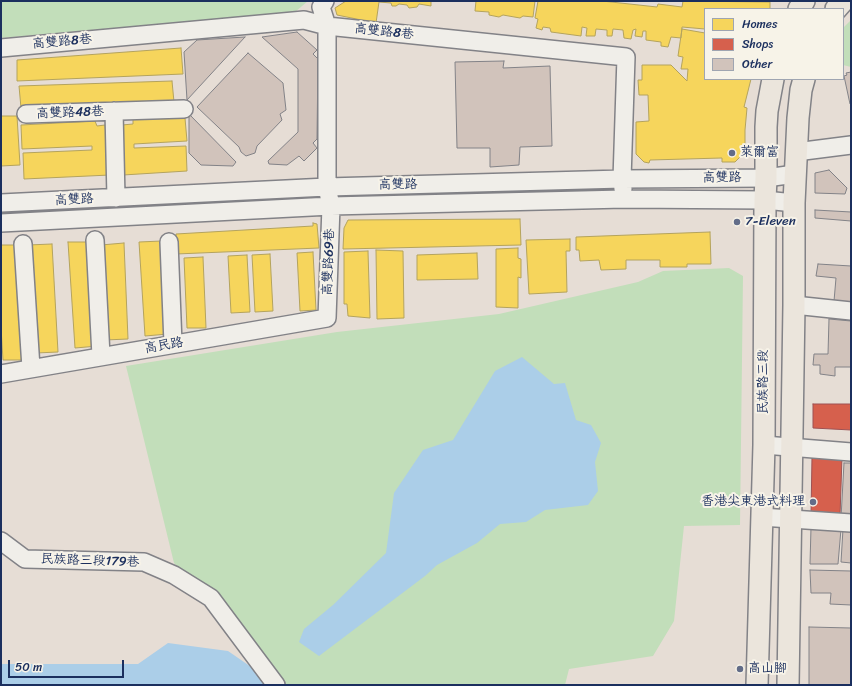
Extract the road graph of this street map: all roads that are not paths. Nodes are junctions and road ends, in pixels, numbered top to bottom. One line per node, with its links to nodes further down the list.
1 (325, 1): 2 (street, 高雙路69巷)
2 (327, 26): 3 (street, 高雙路8巷); 13 (street, 高雙路8巷); 14 (street, 高雙路69巷)
3 (1, 48)
4 (773, 80): 12 (main road, 民族路三段)
5 (804, 80): 10 (main road)
6 (184, 109): 7 (street, 高雙路48巷)
7 (114, 111): 8 (street, 高雙路48巷); 15 (street, 高雙路48巷)
8 (26, 114)
9 (851, 145): 10 (street)
10 (796, 152): 11 (main road)
11 (795, 174): 12 (street, 高雙路); 19 (main road)
12 (766, 178): 13 (street, 高雙路); 17 (main road, 民族路三段)
13 (622, 179): 14 (street, 高雙路); 16 (street, 高雙路8巷)
14 (327, 187): 15 (street, 高雙路); 20 (street, 高雙路69巷)
15 (116, 198): 18 (street, 高雙路)
16 (624, 199): 17 (street, 高雙路); 20 (street, 高雙路)
17 (765, 200): 19 (street, 高雙路); 33 (main road, 民族路三段)
18 (1, 203)
19 (794, 203): 26 (main road)
20 (331, 206): 21 (street, 高雙路); 28 (street, 高雙路69巷)
21 (1, 223)
22 (95, 240): 30 (street)
23 (169, 242): 29 (street)
24 (23, 244): 31 (street)
25 (180, 261): 29 (street)
26 (794, 305): 27 (street); 34 (main road)
27 (851, 311)
28 (327, 318): 29 (street, 高民路)
29 (178, 344): 30 (street, 高民路)
30 (101, 356): 31 (street, 高民路)
31 (31, 368): 32 (street, 高民路)
32 (1, 374)
33 (764, 445): 34 (street); 36 (main road, 民族路三段)
34 (792, 448): 35 (street); 37 (main road)
35 (851, 452)
36 (762, 517): 37 (street); 41 (main road, 民族路三段)
37 (790, 520): 38 (street); 42 (main road)
38 (851, 523)
39 (1, 540): 40 (street, 民族路三段179巷)
40 (276, 685)
41 (757, 685)
42 (788, 685)

